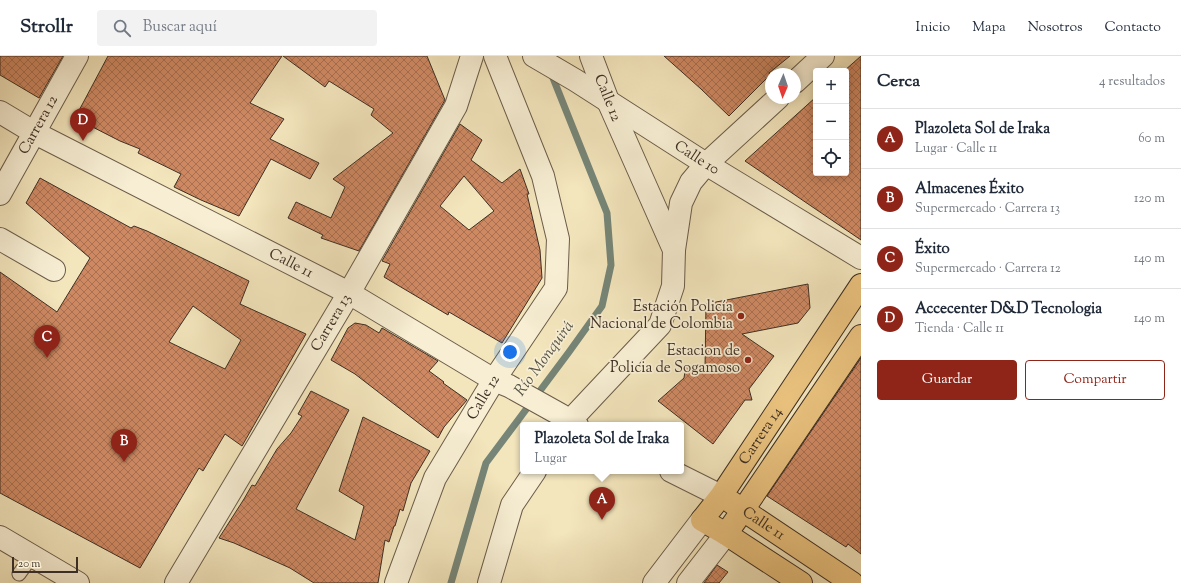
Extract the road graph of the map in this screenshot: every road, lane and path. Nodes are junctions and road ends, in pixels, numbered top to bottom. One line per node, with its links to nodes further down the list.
1 (78, 56): 11 (street, Carrera 12)
2 (472, 56): 19 (street, Carrera 13)
3 (495, 56): 21 (street, Calle 12)
4 (534, 56): 8 (street, Calle 10)
5 (591, 56): 8 (street, Calle 12)
6 (823, 56): 7 (street)
7 (801, 76)
8 (608, 101): 12 (street, Calle 10); 15 (street, Calle 12)
9 (771, 104): 12 (street)
10 (0, 112): 11 (street, Calle 11)
11 (35, 133): 13 (street, Carrera 12); 19 (street, Calle 11)
12 (706, 164): 15 (street); 16 (street, Calle 10)
13 (0, 194)
14 (0, 239): 17 (street)
15 (674, 250): 22 (street, Calle 12)
16 (861, 258)
17 (54, 270)
18 (861, 285): 25 (main road, Carrera 14)
19 (349, 293): 21 (street, Calle 11); 33 (street, Carrera 13)
20 (861, 336): 26 (main road, Carrera 14)
21 (501, 383): 22 (street, Calle 11); 34 (street, Calle 12)
22 (568, 421)
23 (533, 474): 35 (street)
24 (677, 474): 25 (street, Calle 11)
25 (722, 496): 26 (main road, Calle 11); 27 (main road, Carrera 14)
26 (743, 510): 28 (main road, Carrera 14); 39 (main road, Calle 11)
27 (702, 520): 28 (main road, Calle 11); 36 (street, Carrera 14)
28 (726, 534): 37 (street, Carrera 14); 38 (main road, Calle 11)
29 (0, 537): 30 (street)
30 (32, 556): 31 (lane); 32 (street)
31 (19, 574)
32 (78, 583)
33 (176, 583)
34 (396, 583)
35 (489, 583)
36 (654, 583)
37 (688, 583)
38 (801, 583)
39 (852, 583)

